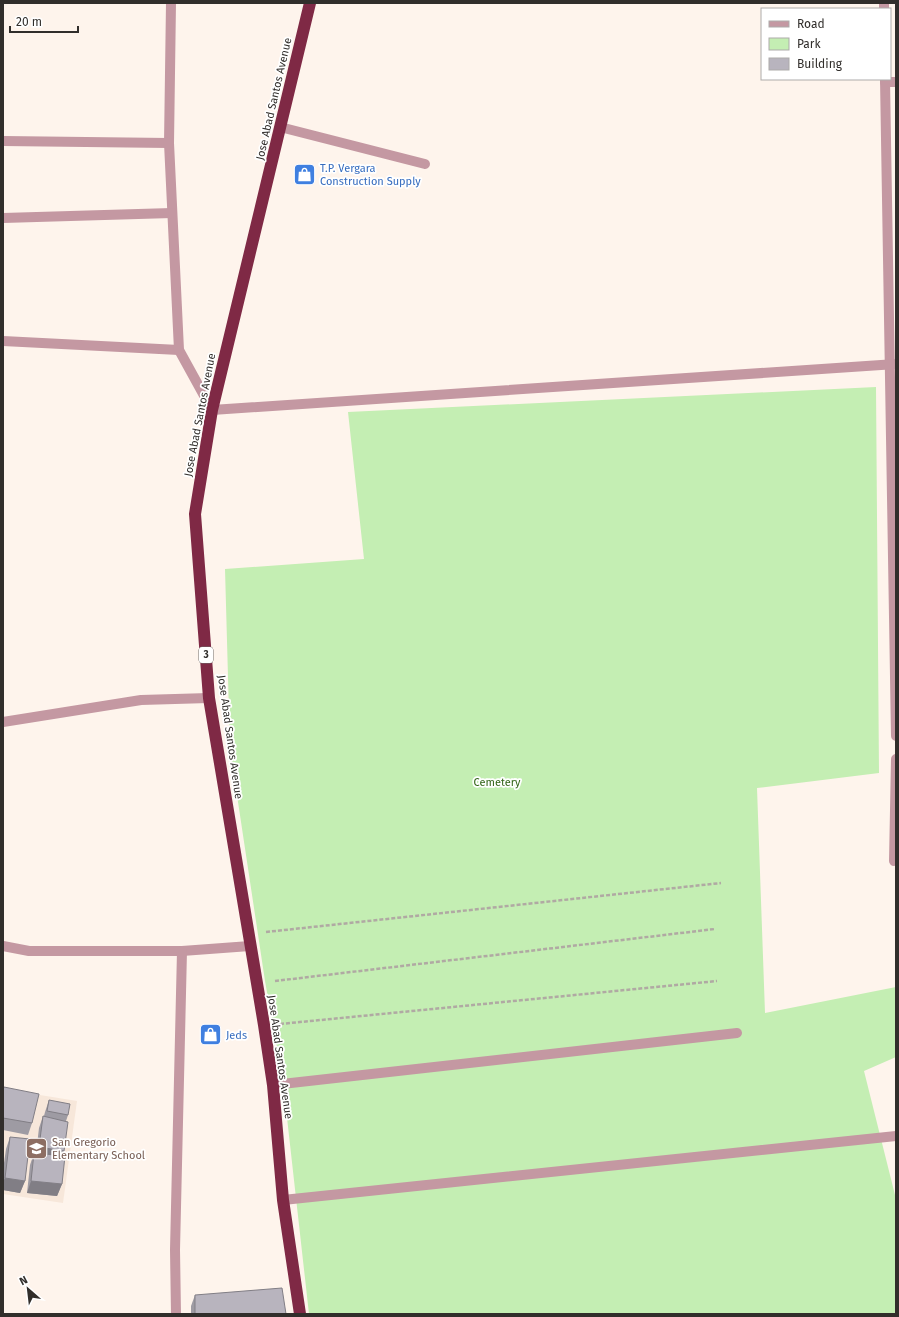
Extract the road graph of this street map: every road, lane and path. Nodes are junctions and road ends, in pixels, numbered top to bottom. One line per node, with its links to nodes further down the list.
1 (170, 3): 7 (street)
2 (310, 3): 5 (highway, Jose Abad Santos Avenue / 3)
3 (885, 80): 4 (street); 11 (street)
4 (896, 82)
5 (280, 127): 8 (street); 15 (highway, Jose Abad Santos Avenue / 3)
6 (3, 141): 7 (street)
7 (169, 143): 9 (street)
8 (425, 164)
9 (172, 213): 10 (street); 13 (street)
10 (3, 218)
11 (892, 239): 14 (street)
12 (3, 340): 13 (street)
13 (179, 350): 15 (street)
14 (892, 364): 15 (street); 18 (street)
15 (212, 410): 16 (highway, Jose Abad Santos Avenue / 3)
16 (209, 698): 17 (street); 23 (highway, Jose Abad Santos Avenue / 3)
17 (3, 722)
18 (896, 736)
19 (896, 759): 20 (street)
20 (894, 861)
21 (721, 883): 23 (path)
22 (715, 929): 28 (path)
23 (248, 934): 25 (highway, Jose Abad Santos Avenue / 3)
24 (3, 946): 26 (street)
25 (250, 946): 26 (street); 28 (highway, Jose Abad Santos Avenue / 3)
26 (182, 951): 34 (street)
27 (717, 981): 29 (path)
28 (256, 983): 29 (highway, Jose Abad Santos Avenue / 3)
29 (264, 1025): 31 (highway, Jose Abad Santos Avenue / 3)
30 (737, 1034): 31 (street)
31 (273, 1085): 33 (highway, Jose Abad Santos Avenue / 3)
32 (896, 1136): 33 (street)
33 (282, 1200): 35 (highway, Jose Abad Santos Avenue / 3)
34 (176, 1314)
35 (300, 1314)

